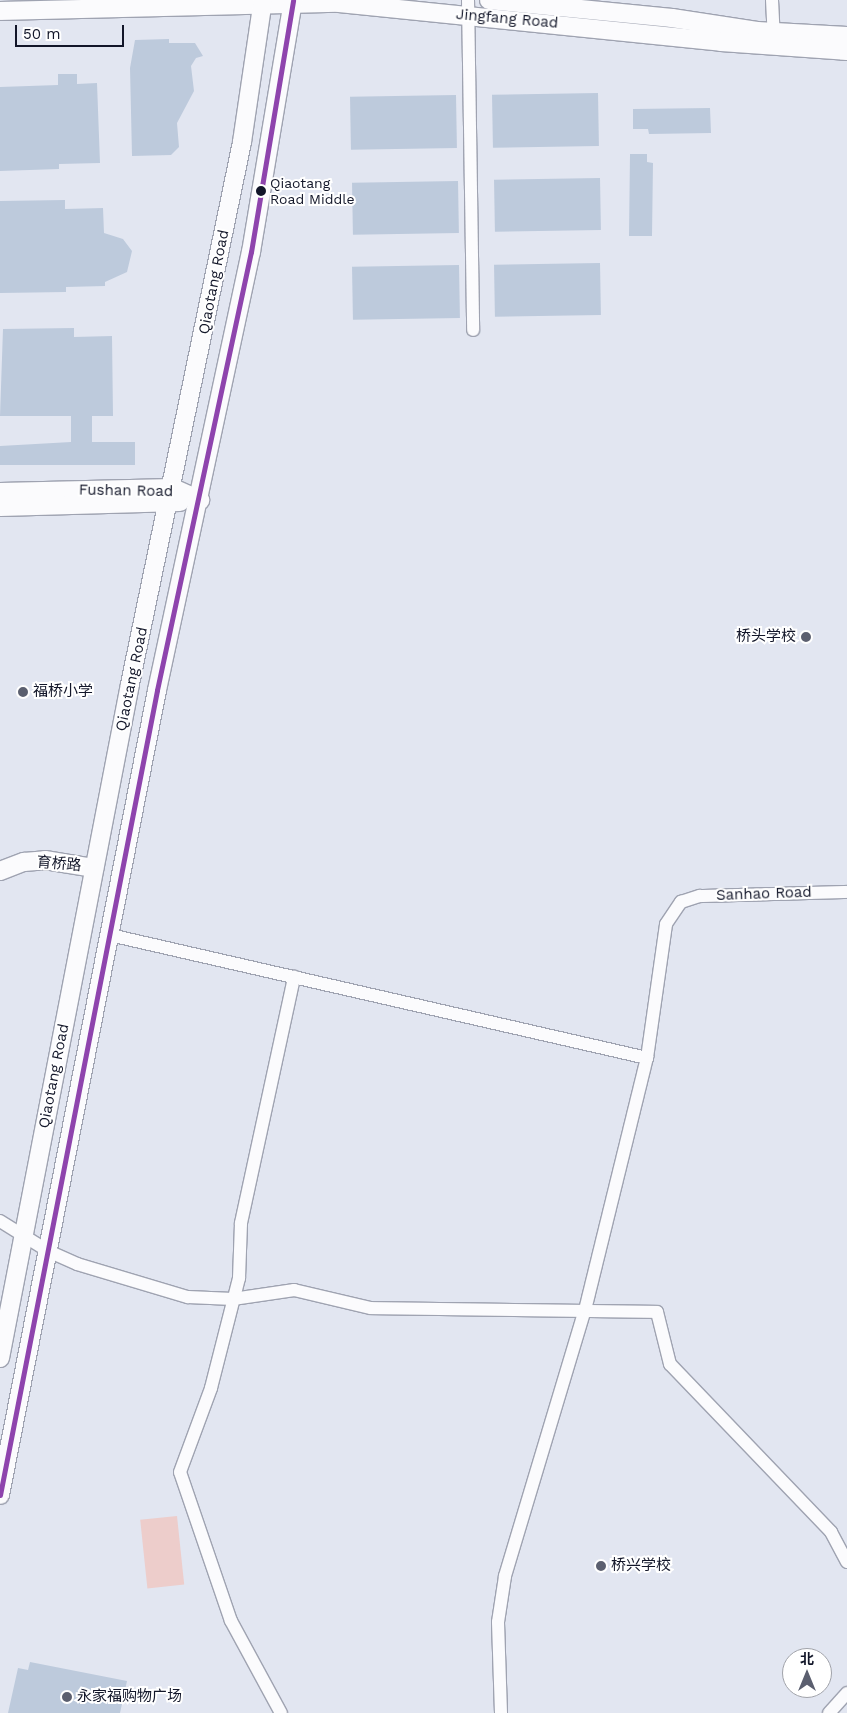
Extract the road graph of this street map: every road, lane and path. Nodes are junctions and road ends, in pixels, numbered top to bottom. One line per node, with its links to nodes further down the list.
1 (489, 0): 8 (street, Jingfang Road)
2 (772, 0): 8 (street)
3 (292, 2): 4 (street, Jingfang Road); 5 (street, Jingfang Road); 13 (street, Qiaotang Road)
4 (263, 3): 6 (street, Jingfang Road); 12 (street, Qiaotang Road)
5 (468, 8): 8 (street, Jingfang Road); 10 (street)
6 (0, 11)
7 (847, 36): 8 (street)
8 (774, 38): 9 (street)
9 (847, 51)
10 (473, 330)
11 (0, 492): 12 (street, Fushan Road)
12 (171, 496): 13 (street, Fushan Road); 14 (street, Fushan Road); 17 (street, Qiaotang Road)
13 (200, 500): 20 (street, Qiaotang Road)
14 (0, 507)
15 (0, 856): 16 (street, 育桥路)
16 (24, 862): 17 (street, 育桥路); 18 (street, 育桥路)
17 (94, 868): 24 (street, Qiaotang Road)
18 (0, 871)
19 (847, 892): 22 (street, Sanhao Road)
20 (110, 935): 21 (street); 25 (street, Qiaotang Road)
21 (294, 977): 22 (street); 26 (street)
22 (647, 1058): 27 (street)
23 (0, 1221): 24 (street)
24 (24, 1236): 25 (street); 28 (street, Qiaotang Road)
25 (48, 1251): 26 (street); 29 (street, Qiaotang Road)
26 (233, 1299): 27 (street); 32 (street)
27 (585, 1310): 30 (street); 33 (street)
28 (0, 1358)
29 (0, 1495)
30 (847, 1562)
31 (847, 1693): 34 (street)
32 (281, 1713)
33 (501, 1713)
34 (829, 1713)

